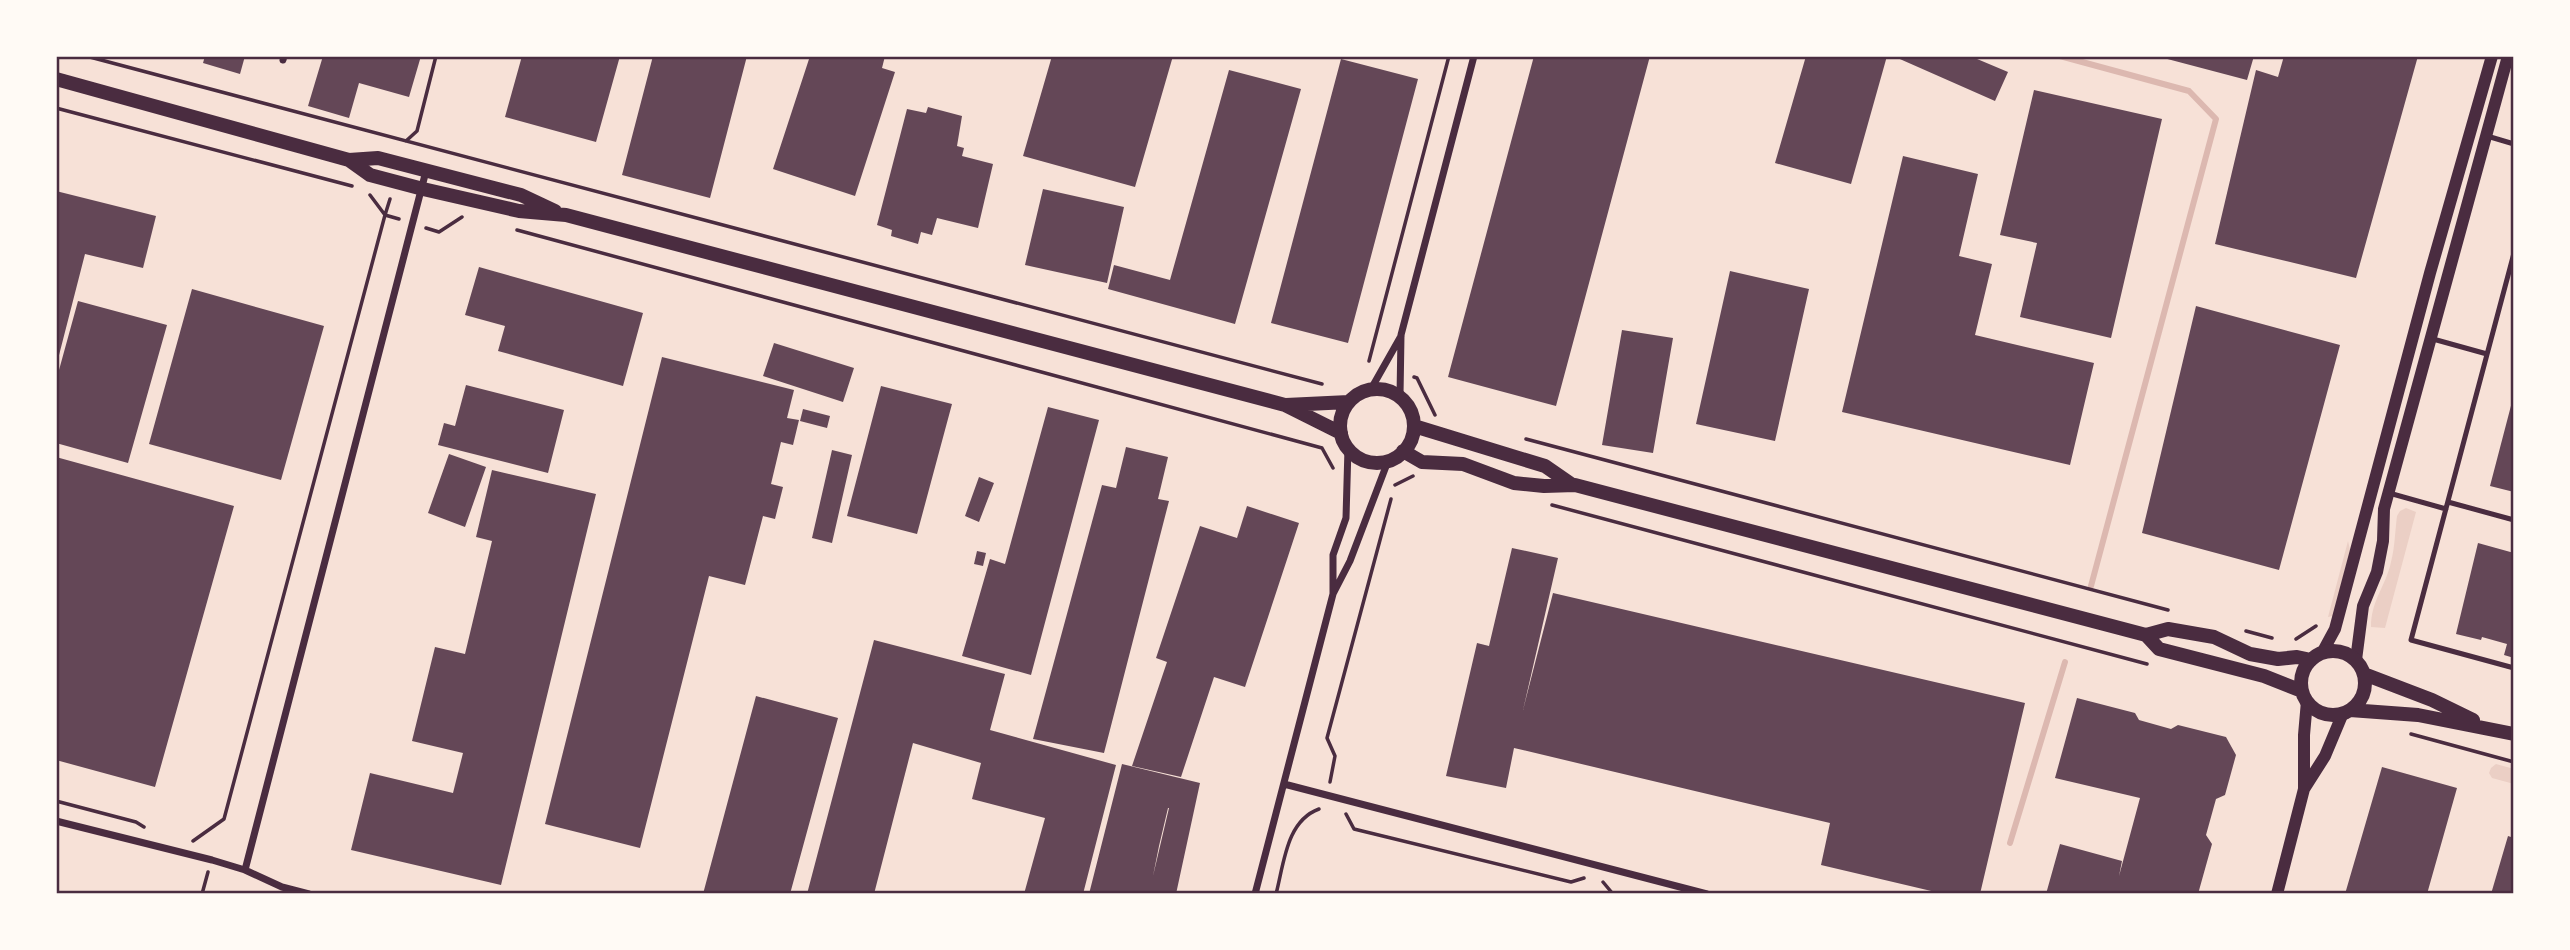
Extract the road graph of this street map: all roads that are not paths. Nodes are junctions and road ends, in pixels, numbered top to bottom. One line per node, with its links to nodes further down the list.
1 (1474, 56): 12 (street)
2 (2492, 56): 30 (street)
3 (2508, 56): 5 (street)
4 (56, 79): 7 (main road)
5 (2486, 136): 6 (lane); 13 (street)
6 (2514, 144)
7 (349, 160): 8 (main road); 9 (main road)
8 (426, 171): 9 (street); 10 (main road)
9 (422, 190): 10 (main road); 41 (street)
10 (566, 215): 18 (main road)
11 (2514, 253): 14 (lane)
12 (1401, 335): 15 (street); 16 (street)
13 (2431, 339): 14 (lane); 25 (street)
14 (2487, 354): 26 (lane)
15 (1371, 389): 16 (main road); 17 (main road)
16 (1400, 396): 19 (main road)
17 (1349, 402): 18 (main road); 20 (main road)
18 (1284, 405): 20 (main road)
19 (1414, 426): 22 (main road); 24 (main road)
20 (1341, 433): 21 (main road)
21 (1348, 448): 23 (main road); 28 (street)
22 (1403, 451): 23 (main road); 24 (main road)
23 (1388, 461): 28 (street)
24 (1571, 485): 29 (main road)
25 (2389, 493): 26 (lane); 31 (street)
26 (2447, 506): 27 (lane); 32 (lane)
27 (2514, 520)
28 (1332, 594): 38 (street)
29 (2146, 635): 30 (main road); 34 (main road)
30 (2317, 656): 31 (main road); 34 (main road)
31 (2357, 660): 33 (main road)
32 (2514, 668)
33 (2364, 674): 35 (main road); 36 (main road)
34 (2305, 696): 35 (main road); 39 (street)
35 (2347, 711): 36 (main road); 39 (street)
36 (2490, 728): 37 (main road)
37 (2514, 734)
38 (1284, 783): 43 (street); 44 (street)
39 (2304, 789): 45 (street)
40 (56, 821): 41 (street)
41 (245, 870): 42 (street)
42 (309, 894)
43 (1255, 894)
44 (1707, 894)
45 (2277, 894)

